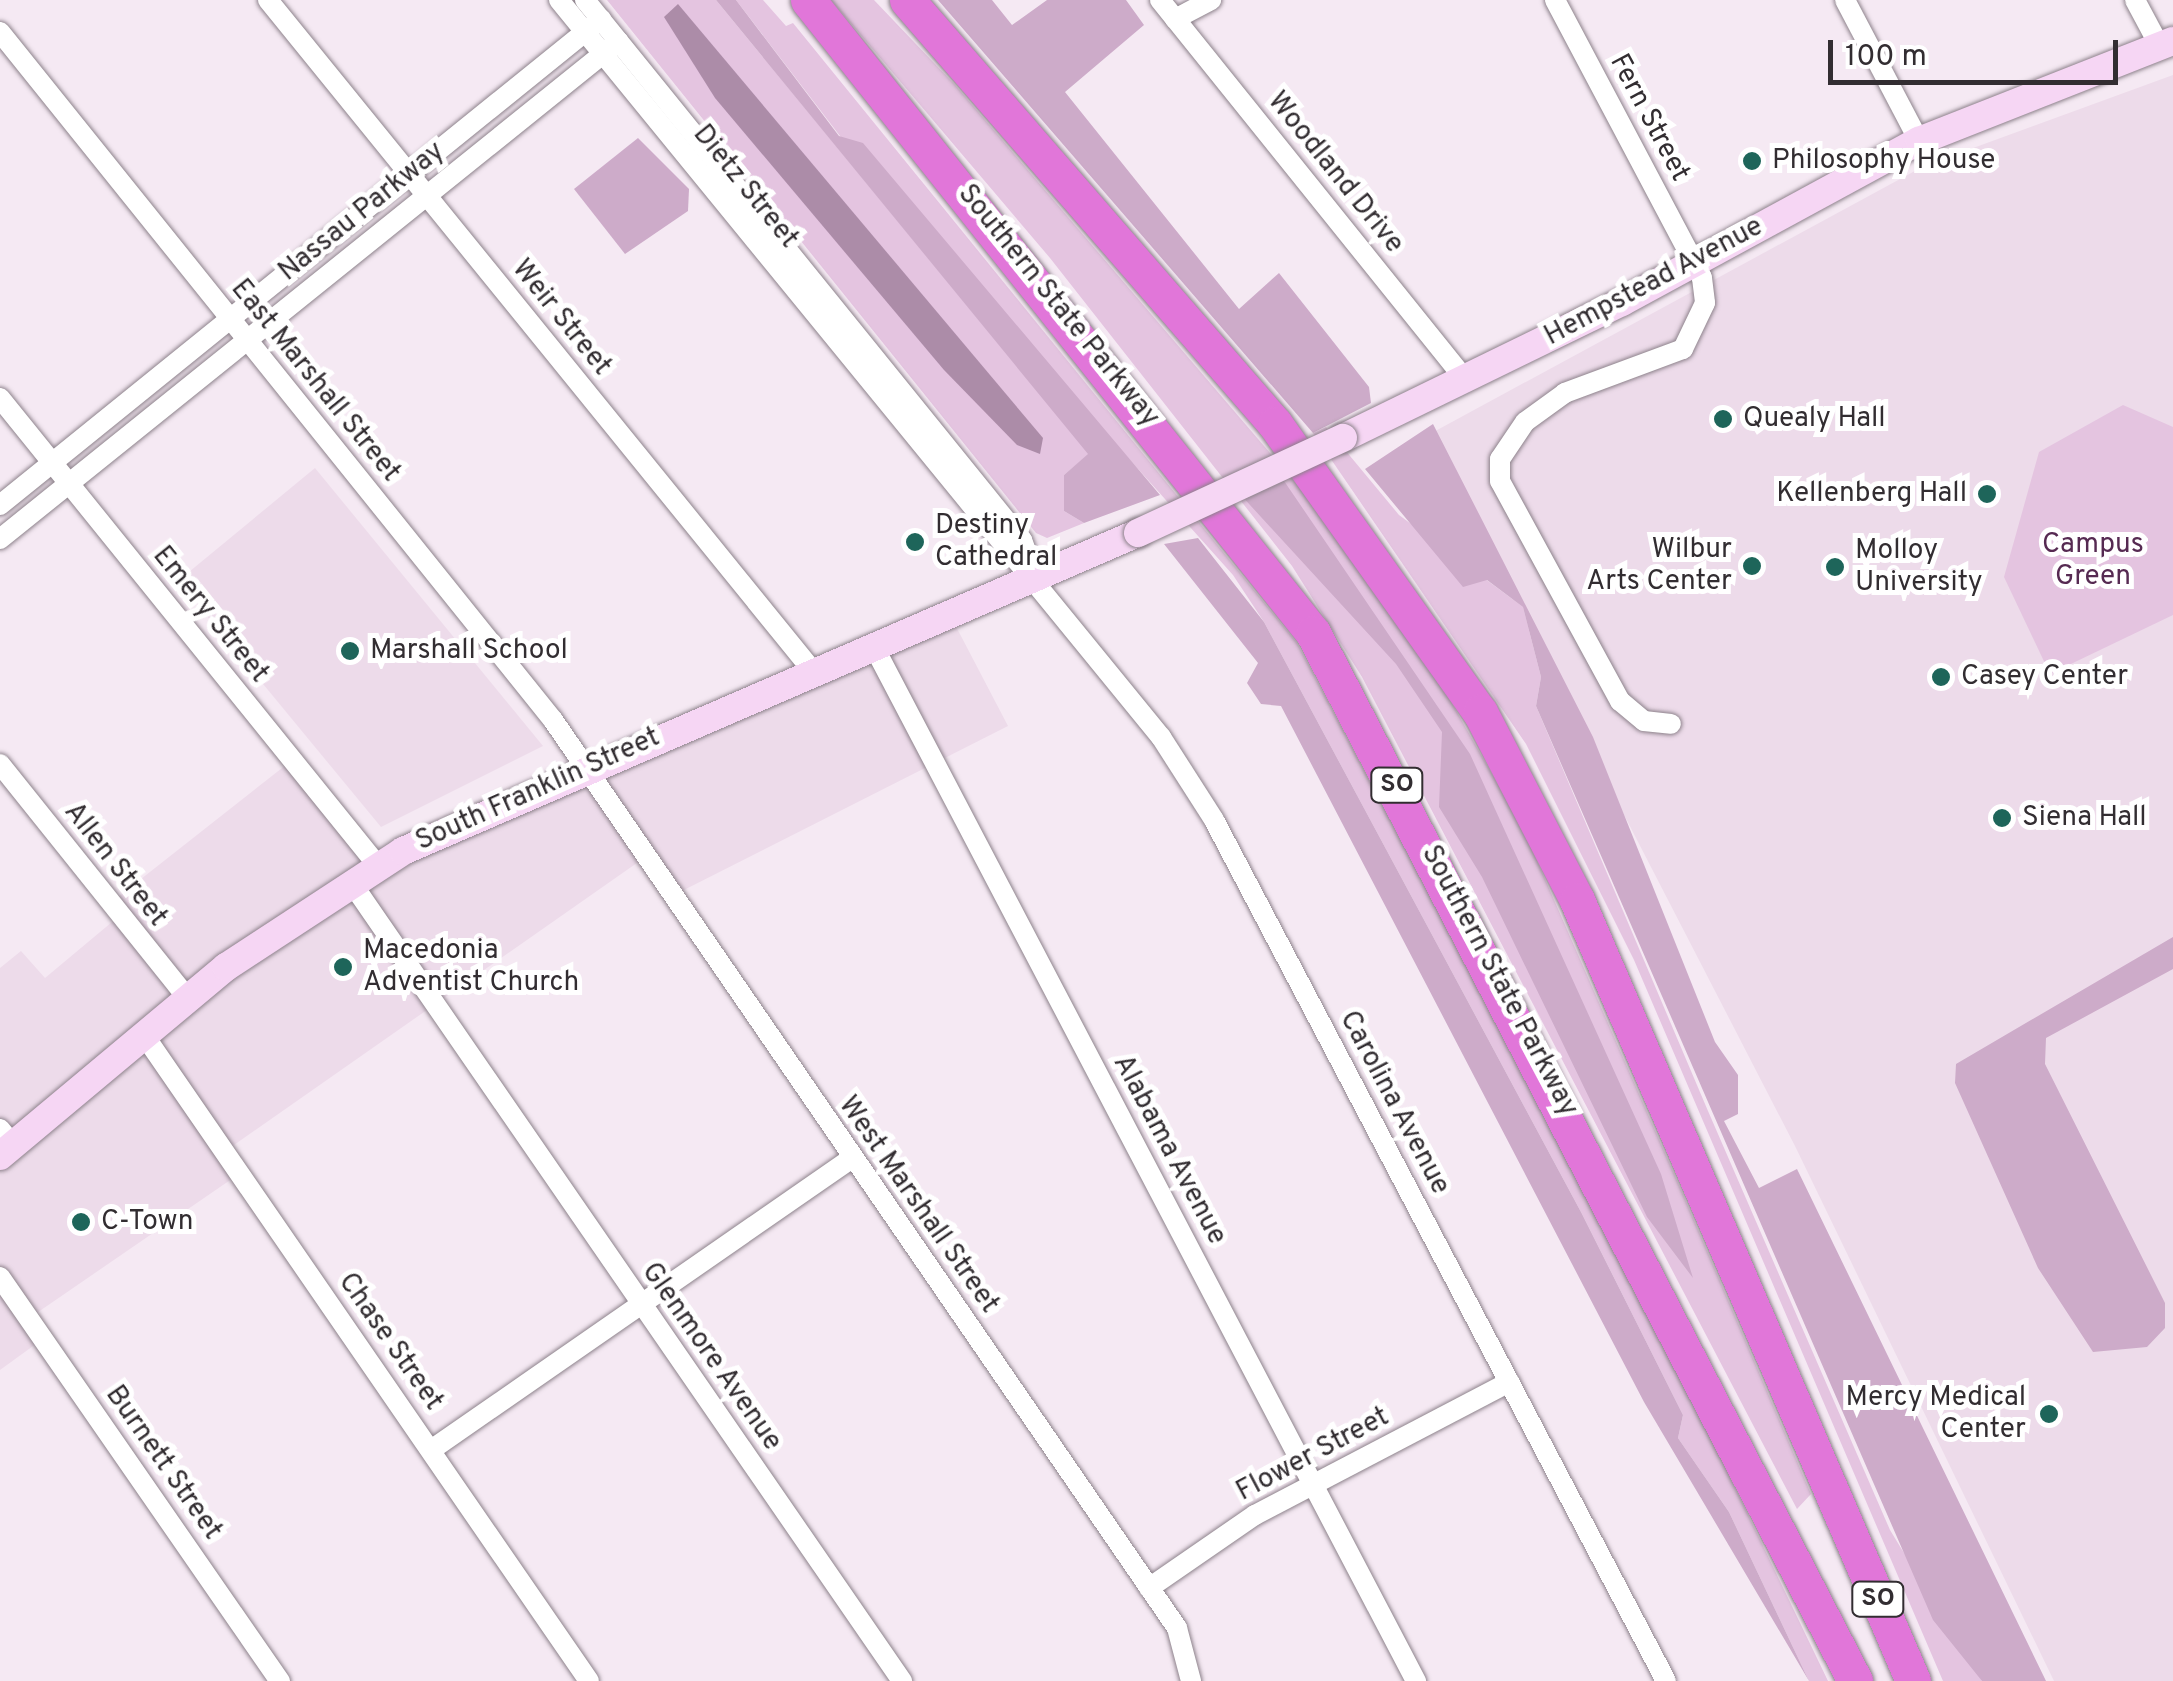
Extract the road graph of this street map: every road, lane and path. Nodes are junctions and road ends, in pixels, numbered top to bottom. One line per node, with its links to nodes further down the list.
1 (268, 0): 17 (street, Weir Street)
2 (559, 0): 12 (street, Dietz Street)
3 (585, 0): 12 (street, Dietz Street)
4 (808, 0): 50 (highway, Southern State Parkway / SO)
5 (907, 0): 48 (highway, SO)
6 (1160, 0): 11 (street, Woodland Drive)
7 (1210, 0): 11 (street)
8 (1555, 0): 19 (street, Fern Street)
9 (1844, 0): 16 (street)
10 (2135, 0): 14 (street)
11 (1175, 19): 22 (street, Woodland Drive)
12 (593, 26): 15 (street, Dietz Street); 17 (street, Nassau Parkway)
13 (0, 32): 20 (street, East Marshall Street)
14 (2166, 43): 16 (main road, Hempstead Avenue)
15 (611, 47): 18 (street, Nassau Parkway); 23 (street, Dietz Street); 25 (street, Dietz Street)
16 (1919, 140): 19 (main road, Hempstead Avenue)
17 (409, 174): 18 (street, Weir Street); 20 (street, Nassau Parkway)
18 (426, 196): 21 (street, Nassau Parkway); 33 (street, Weir Street)
19 (1694, 261): 22 (main road, Hempstead Avenue); 34 (street, Fern Street)
20 (230, 319): 21 (street, East Marshall Street); 26 (street, Nassau Parkway)
21 (247, 340): 27 (street, Nassau Parkway); 36 (street, East Marshall Street)
22 (1466, 380): 29 (main road, Hempstead Avenue, bridge)
23 (906, 394): 25 (street); 31 (street, Dietz Street)
24 (0, 398): 26 (street, Emery Street)
25 (886, 408): 31 (street, Dietz Street)
26 (53, 462): 27 (street, Emery Street); 28 (street, Nassau Parkway)
27 (70, 483): 30 (street, Nassau Parkway); 37 (street, Emery Street)
28 (0, 505)
29 (1138, 532): 31 (main road, South Franklin Street)
30 (0, 539)
31 (1035, 575): 32 (main road, South Franklin Street); 45 (street, Carolina Avenue)
32 (873, 644): 33 (main road, South Franklin Street); 47 (street, Alabama Avenue)
33 (812, 670): 36 (main road, South Franklin Street)
34 (1671, 724)
35 (0, 764): 39 (street, Allen Street)
36 (583, 768): 37 (main road, South Franklin Street); 42 (street, West Marshall Street)
37 (378, 866): 38 (main road, South Franklin Street)
38 (351, 882): 39 (main road, South Franklin Street); 44 (street, Glenmore Avenue)
39 (188, 998): 40 (main road, South Franklin Street)
40 (144, 1035): 41 (main road, South Franklin Street); 46 (street, Chase Street)
41 (4, 1143)
42 (852, 1158): 44 (street); 49 (street, West Marshall Street)
43 (0, 1277): 51 (street, Burnett Street)
44 (642, 1304): 46 (street); 53 (street, Glenmore Avenue)
45 (1509, 1382): 47 (street, Flower Street); 56 (street, Carolina Avenue)
46 (431, 1450): 52 (street, Chase Street)
47 (1314, 1485): 49 (street, Flower Street); 55 (street, Alabama Avenue)
48 (1843, 1518): 57 (highway, SO); 58 (highway)
49 (1149, 1588): 54 (street, West Marshall Street)
50 (1850, 1674)
51 (280, 1681)
52 (589, 1681)
53 (902, 1681)
54 (1191, 1681)
55 (1416, 1681)
56 (1666, 1681)
57 (1913, 1681)
58 (1935, 1681)

